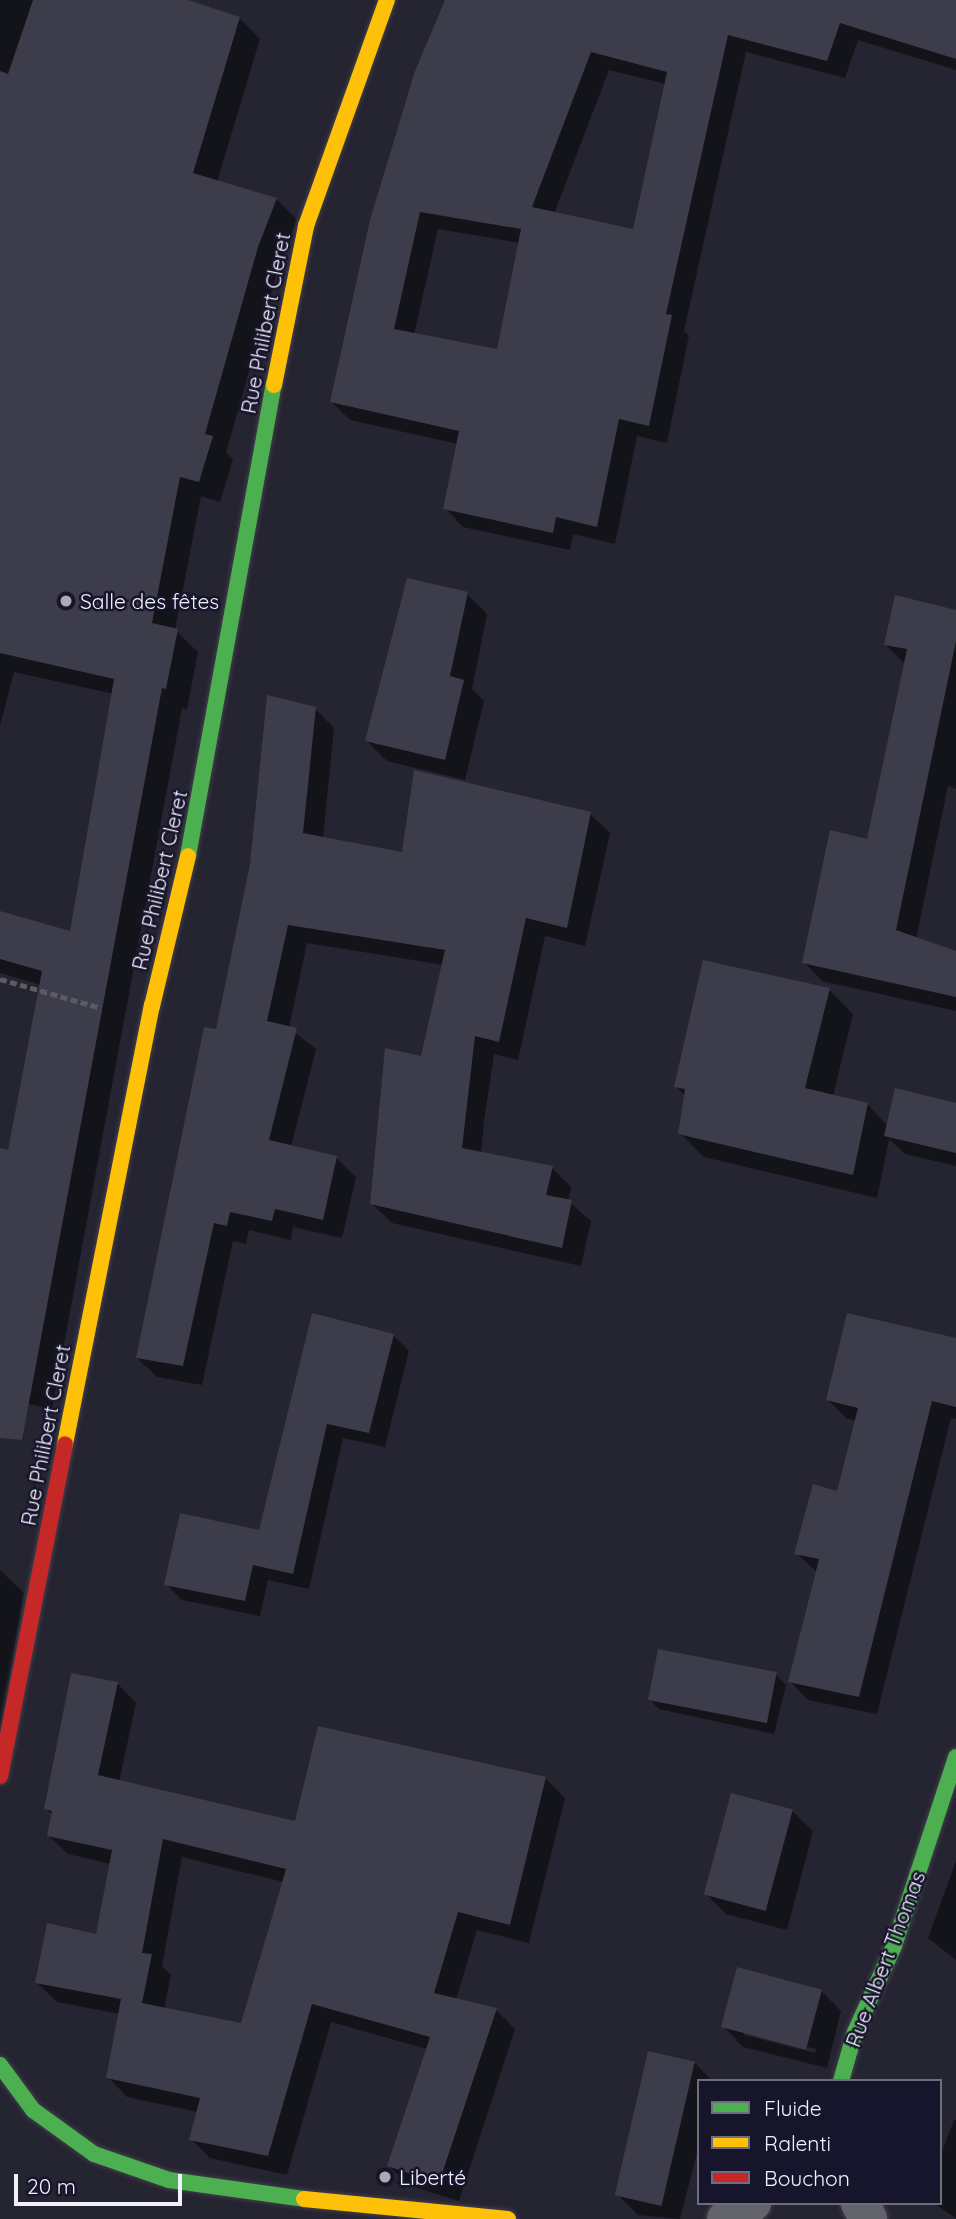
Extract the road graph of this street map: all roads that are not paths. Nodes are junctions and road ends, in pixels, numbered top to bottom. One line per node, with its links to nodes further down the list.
1 (387, 0): 3 (street, Rue Philibert Cleret)
2 (956, 1757): 5 (street, Rue Albert Thomas)
3 (0, 1776)
4 (0, 2065): 7 (street)
5 (842, 2079)
6 (749, 2205): 8 (street)
7 (508, 2219)
8 (726, 2219)

